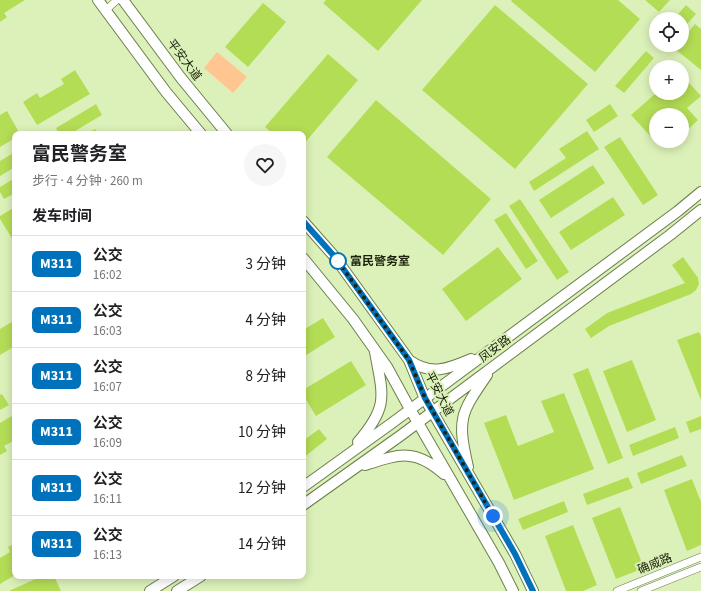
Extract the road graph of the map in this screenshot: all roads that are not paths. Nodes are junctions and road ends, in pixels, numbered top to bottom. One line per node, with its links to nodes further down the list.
1 (98, 0): 4 (street)
2 (116, 0): 4 (street)
3 (123, 0): 6 (street, 平安大道)
4 (106, 10): 5 (street)
5 (199, 131)
6 (225, 131)
7 (701, 192): 12 (street, 凤安路)
8 (701, 210): 14 (street, 凤安路)
9 (306, 224): 13 (street, 平安大道)
10 (306, 262): 11 (street)
11 (374, 348): 16 (street); 19 (street)
12 (486, 353): 13 (street); 15 (street, 凤安路)
13 (409, 360): 15 (street, 平安大道)
14 (492, 368): 17 (street, 凤安路); 21 (street)
15 (425, 398): 16 (street, 凤安路); 17 (street, 平安大道)
16 (410, 409): 18 (street); 19 (street, 凤安路)
17 (432, 412): 18 (street, 凤安路); 21 (street, 平安大道)
18 (418, 423): 20 (street, 凤安路); 22 (street)
19 (347, 455): 23 (street, 凤安路)
20 (356, 468): 22 (street); 24 (street, 凤安路)
21 (471, 478): 32 (street, 平安大道)
22 (451, 481): 31 (street)
23 (306, 485)
24 (306, 503)
25 (701, 557): 33 (street, 确威路)
26 (701, 567): 34 (street, 确威路)
27 (169, 579): 29 (street)
28 (196, 579): 30 (street)
29 (150, 591)
30 (177, 591)
31 (513, 591)
32 (533, 591)
33 (617, 591)
34 (641, 591)

